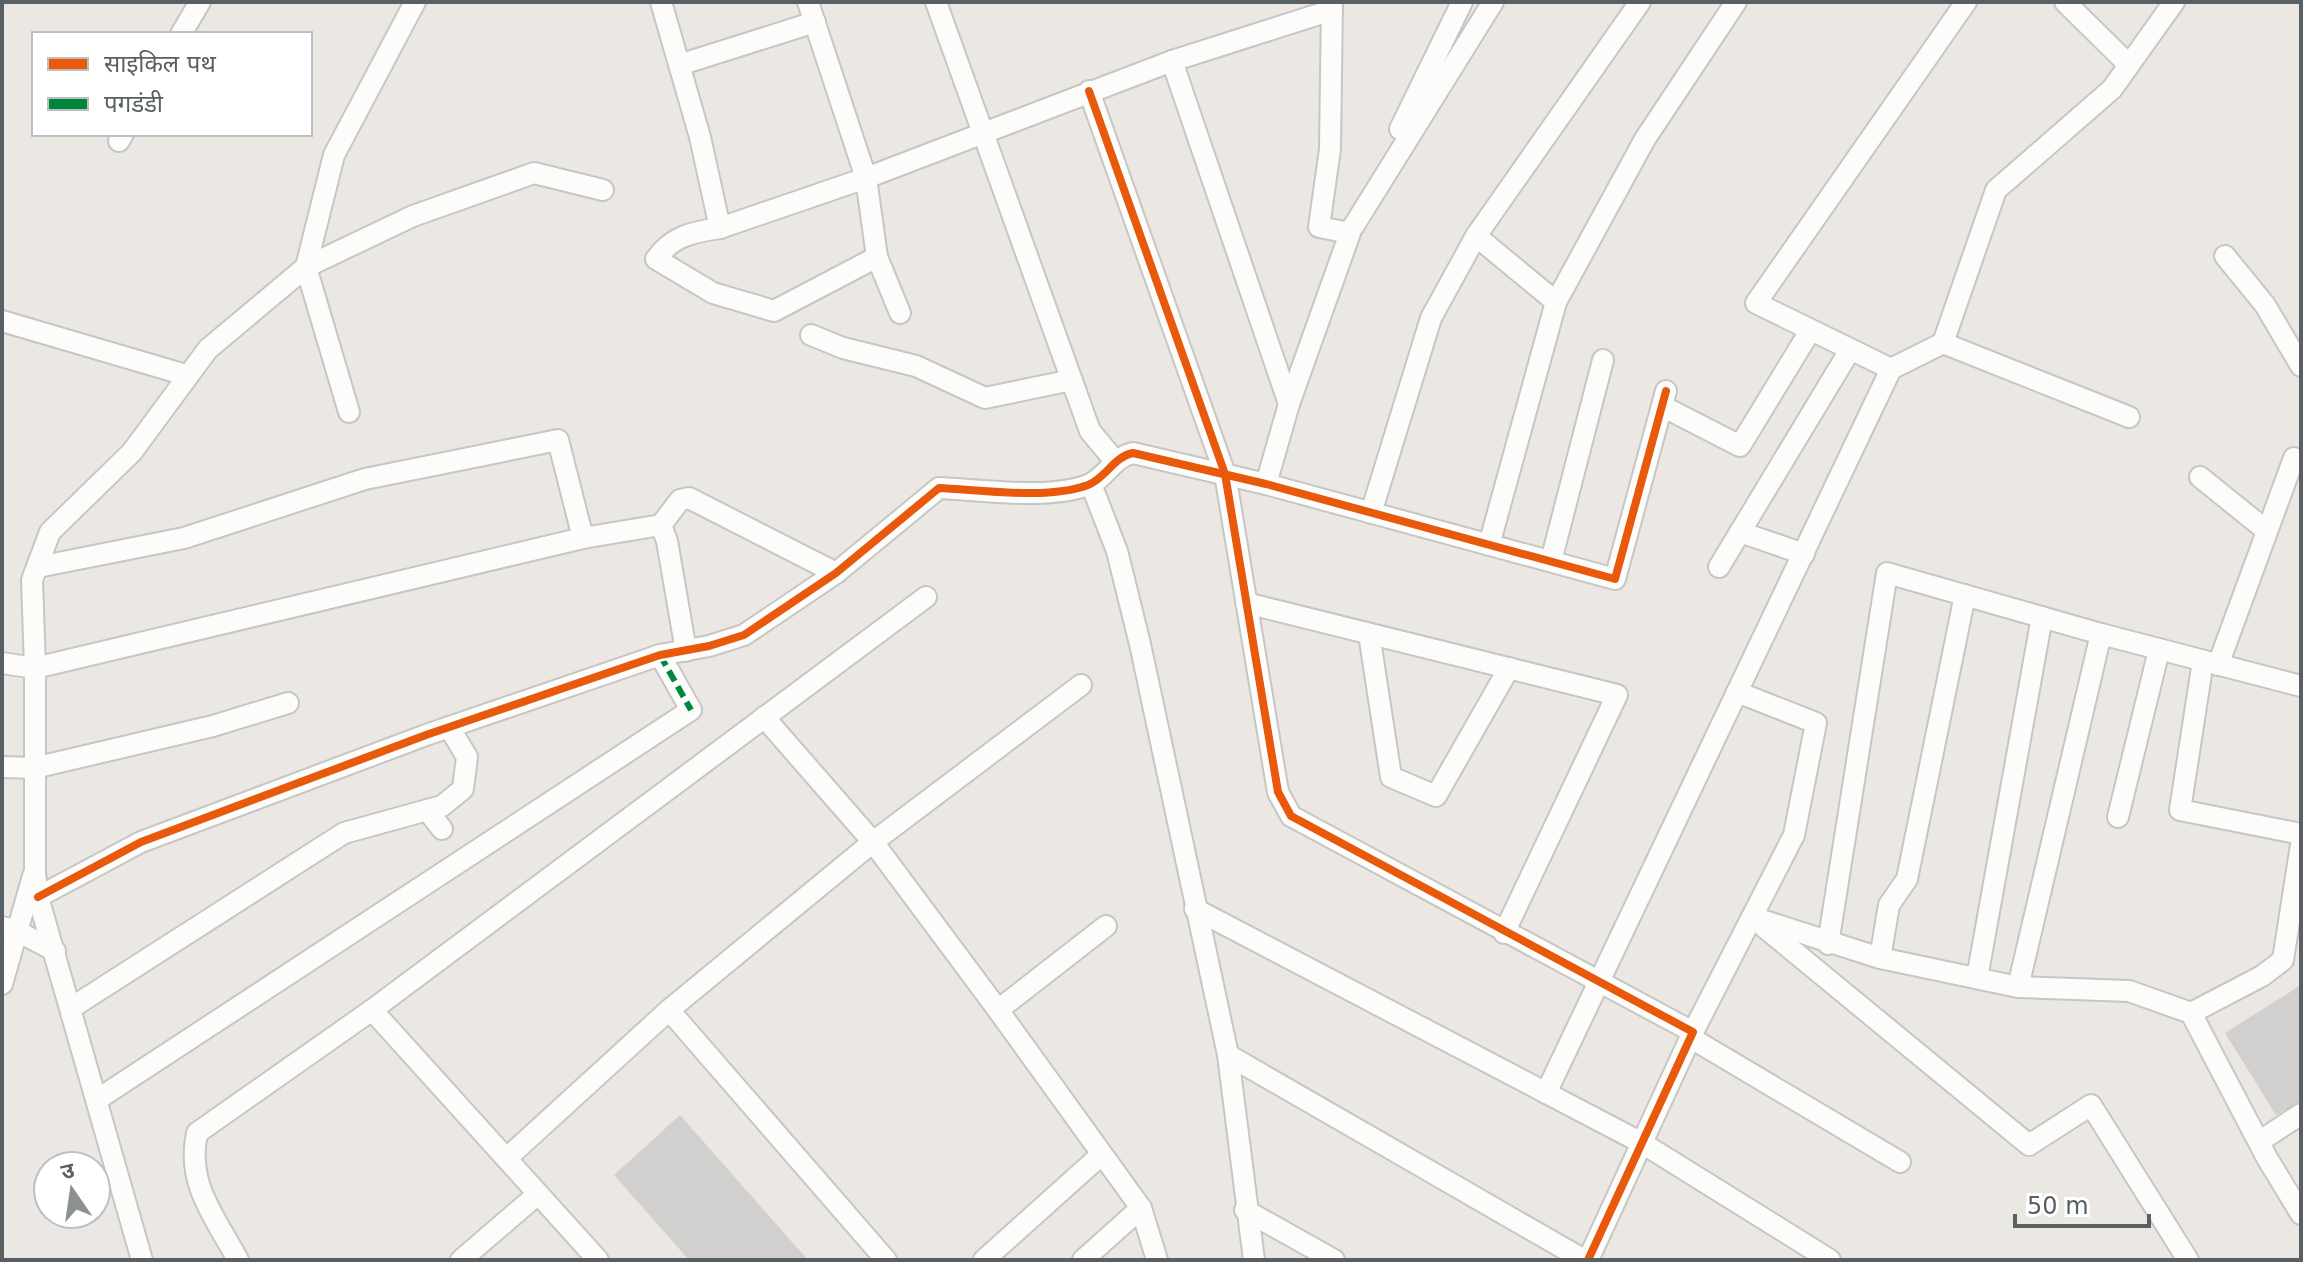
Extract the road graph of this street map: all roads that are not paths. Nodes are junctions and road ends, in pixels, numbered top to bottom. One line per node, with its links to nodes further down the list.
1 (200, 2): 15 (street)
2 (415, 2): 28 (street)
3 (808, 2): 14 (street)
4 (936, 2): 20 (street)
5 (1462, 2): 24 (street)
6 (1493, 2): 24 (street)
7 (1640, 2): 25 (street)
8 (1736, 2): 29 (street)
9 (1966, 2): 32 (street)
10 (2065, 2): 18 (street)
11 (2174, 2): 18 (street)
12 (658, 3): 17 (street)
13 (1332, 6): 16 (street); 24 (street)
14 (815, 22): 17 (street); 21 (street)
15 (182, 32)
16 (1172, 61): 19 (street); 41 (street)
17 (679, 65): 23 (street)
18 (2129, 65): 34 (street)
19 (1089, 91): 20 (street); 46 (street)
20 (982, 134): 21 (street); 40 (street)
21 (866, 178): 23 (street); 27 (street)
22 (603, 190): 28 (street)
23 (720, 228): 27 (street)
24 (1351, 230): 41 (street)
25 (1476, 236): 29 (street); 50 (street)
26 (2225, 256): 37 (street)
27 (877, 257): 30 (street)
28 (306, 267): 39 (street); 42 (street)
29 (1556, 302): 55 (street)
30 (900, 313)
31 (2, 321): 39 (street)
32 (1810, 331): 35 (street); 57 (street)
33 (811, 335): 40 (street)
34 (1943, 343): 38 (street); 43 (street)
35 (1850, 350): 38 (street); 53 (street)
36 (1603, 360): 57 (street)
37 (2301, 366)
38 (1891, 369): 56 (street)
39 (186, 375): 58 (street)
40 (1072, 380): 45 (street)
41 (1289, 404): 49 (street)
42 (349, 412)
43 (2129, 417)
44 (2294, 458): 52 (street)
45 (1115, 461): 46 (street); 48 (street)
46 (1225, 474): 49 (street); 63 (street)
47 (2200, 477): 52 (street)
48 (1091, 484): 60 (street); 91 (street)
49 (1266, 484): 50 (street)
50 (1371, 513): 55 (street)
51 (661, 525): 54 (street); 60 (street); 68 (street)
52 (2267, 531): 71 (street)
53 (1740, 532): 56 (street); 59 (street)
54 (583, 538): 58 (street); 72 (street)
55 (1489, 545): 57 (street)
56 (1804, 554): 76 (street)
57 (1551, 561)
58 (38, 567): 72 (street)
59 (1719, 567)
60 (836, 573): 68 (street)
61 (1965, 595): 64 (street); 96 (street); 98 (street)
62 (926, 597): 78 (street)
63 (1246, 603): 65 (street); 95 (street)
64 (2042, 617): 66 (street); 99 (street)
65 (1369, 634): 73 (street); 73 (street)
66 (2101, 634): 67 (street); 102 (street)
67 (2159, 650): 71 (street); 83 (street)
68 (686, 651): 69 (street)
69 (660, 655): 79 (street); 111 (street)
70 (2, 663): 72 (street)
71 (2210, 663): 75 (street); 85 (street)
72 (35, 668): 81 (street)
73 (1509, 668): 95 (street)
74 (1081, 685): 86 (street)
75 (2301, 686)
76 (1737, 692): 92 (street); 100 (street)
77 (288, 703): 81 (street)
78 (764, 717): 86 (street); 104 (street)
79 (449, 727): 82 (street); 89 (street)
80 (2, 767): 81 (street)
81 (34, 768): 88 (street)
82 (427, 810): 84 (street); 103 (street)
83 (2118, 817)
84 (442, 829)
85 (2301, 834)
86 (873, 842): 105 (street); 106 (street)
87 (2301, 845): 90 (street)
88 (35, 873): 89 (street); 94 (street)
89 (38, 897): 97 (street)
90 (2296, 903): 107 (street)
91 (1195, 909): 109 (street); 110 (street)
92 (1752, 917): 96 (street); 108 (street); 134 (street)
93 (1106, 926): 106 (street)
94 (10, 929): 97 (street); 101 (street)
95 (1504, 933): 100 (street)
96 (1828, 944): 98 (street)
97 (55, 951): 103 (street)
98 (1880, 958): 99 (street)
99 (1977, 978): 102 (street)
100 (1600, 981): 108 (street); 110 (street)
101 (2, 984)
102 (2018, 987): 107 (street)
103 (71, 1008): 111 (street)
104 (372, 1010): 116 (street); 123 (street)
105 (669, 1010): 116 (street); 126 (street)
106 (998, 1010): 115 (street)
107 (2191, 1013): 113 (street)
108 (1692, 1035): 114 (street); 117 (street)
109 (1228, 1055): 120 (street); 132 (street)
110 (1546, 1093): 114 (street)
111 (98, 1099): 122 (street)
112 (2301, 1114): 113 (street)
113 (2260, 1141): 121 (street)
114 (1642, 1143): 132 (street); 133 (street)
115 (1101, 1155): 119 (street); 127 (street)
116 (507, 1158): 118 (street)
117 (1900, 1162)
118 (538, 1194): 124 (street); 125 (street)
119 (1141, 1208): 128 (street); 129 (street)
120 (1245, 1210): 130 (street); 131 (street)
121 (2301, 1214)
122 (142, 1260)
123 (238, 1260)
124 (461, 1260)
125 (598, 1260)
126 (886, 1260)
127 (984, 1260)
128 (1083, 1260)
129 (1157, 1260)
130 (1254, 1260)
131 (1334, 1260)
132 (1586, 1260)
133 (1830, 1260)
134 (2188, 1260)

